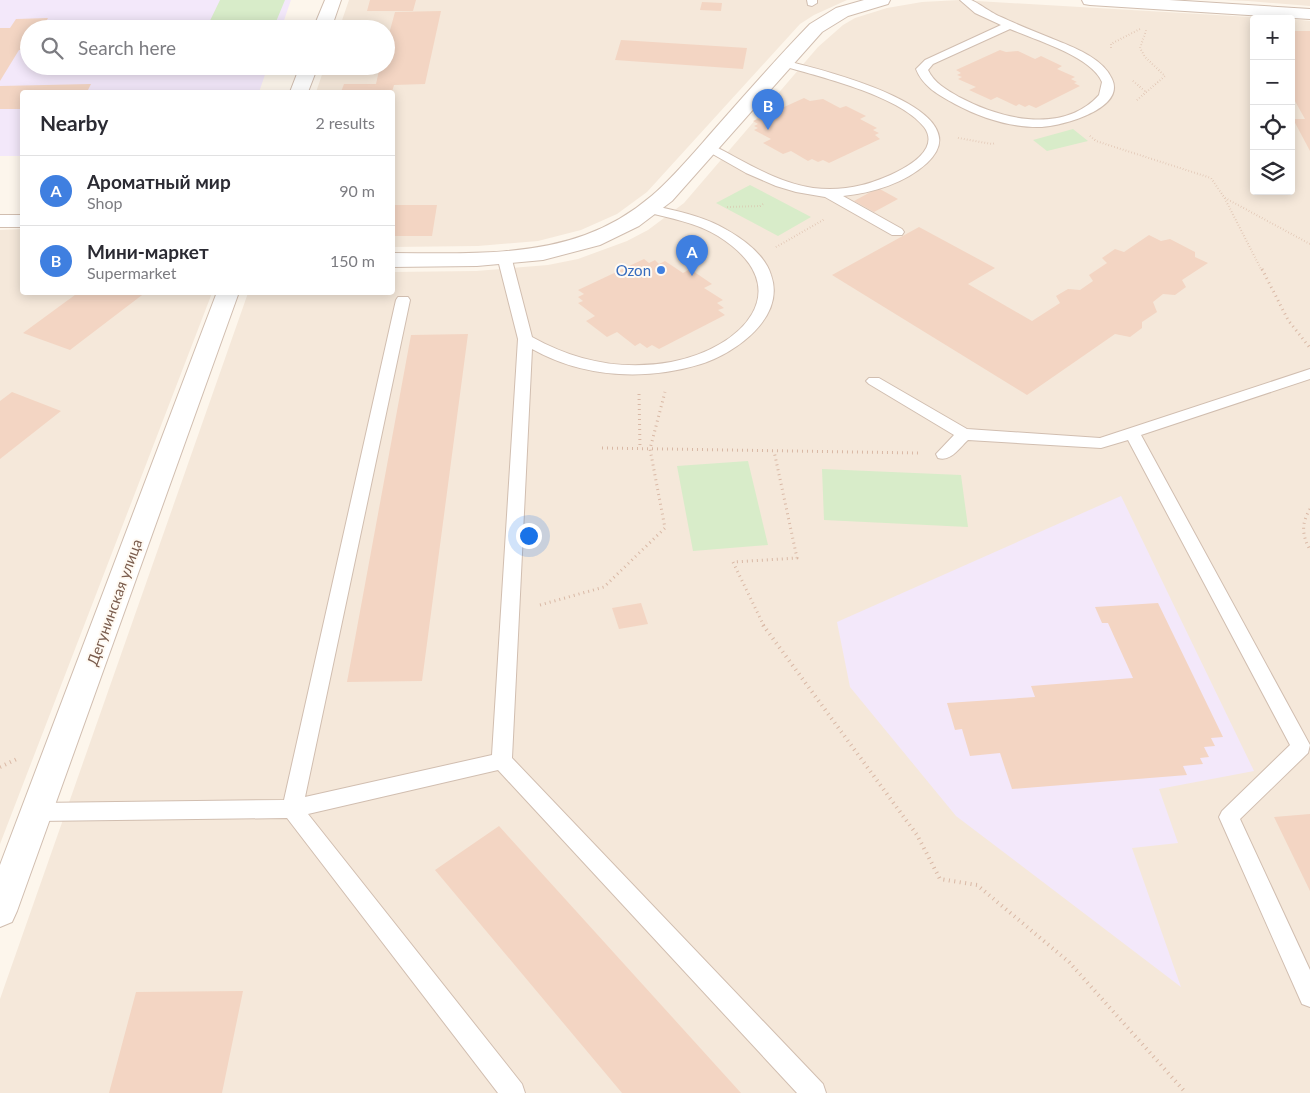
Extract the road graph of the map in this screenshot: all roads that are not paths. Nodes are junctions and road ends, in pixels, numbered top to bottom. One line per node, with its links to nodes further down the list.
1 (333, 0): 6 (street)
2 (882, 0): 8 (street)
3 (965, 0): 7 (lane)
4 (1090, 0): 5 (street)
5 (1310, 14)
6 (325, 20)
7 (1010, 25): 7 (lane)
8 (783, 63): 11 (street); 12 (lane)
9 (306, 75): 10 (street)
10 (300, 90)
11 (708, 148): 12 (lane); 13 (street)
12 (828, 193): 14 (lane)
13 (651, 209): 15 (street); 19 (lane)
14 (897, 232)
15 (504, 256): 16 (street); 19 (lane)
16 (395, 260)
17 (227, 295): 27 (street, Дегунинская улица)
18 (403, 300): 26 (lane)
19 (525, 339): 25 (lane)
20 (1310, 374): 22 (lane)
21 (874, 381): 23 (lane)
22 (1132, 433): 23 (lane); 29 (lane)
23 (964, 434): 24 (lane)
24 (944, 454)
25 (502, 761): 26 (lane); 31 (lane)
26 (292, 809): 27 (lane); 30 (lane)
27 (36, 812): 28 (street, Дегунинская улица)
28 (0, 911)
29 (1310, 996)
30 (513, 1093)
31 (814, 1093)

